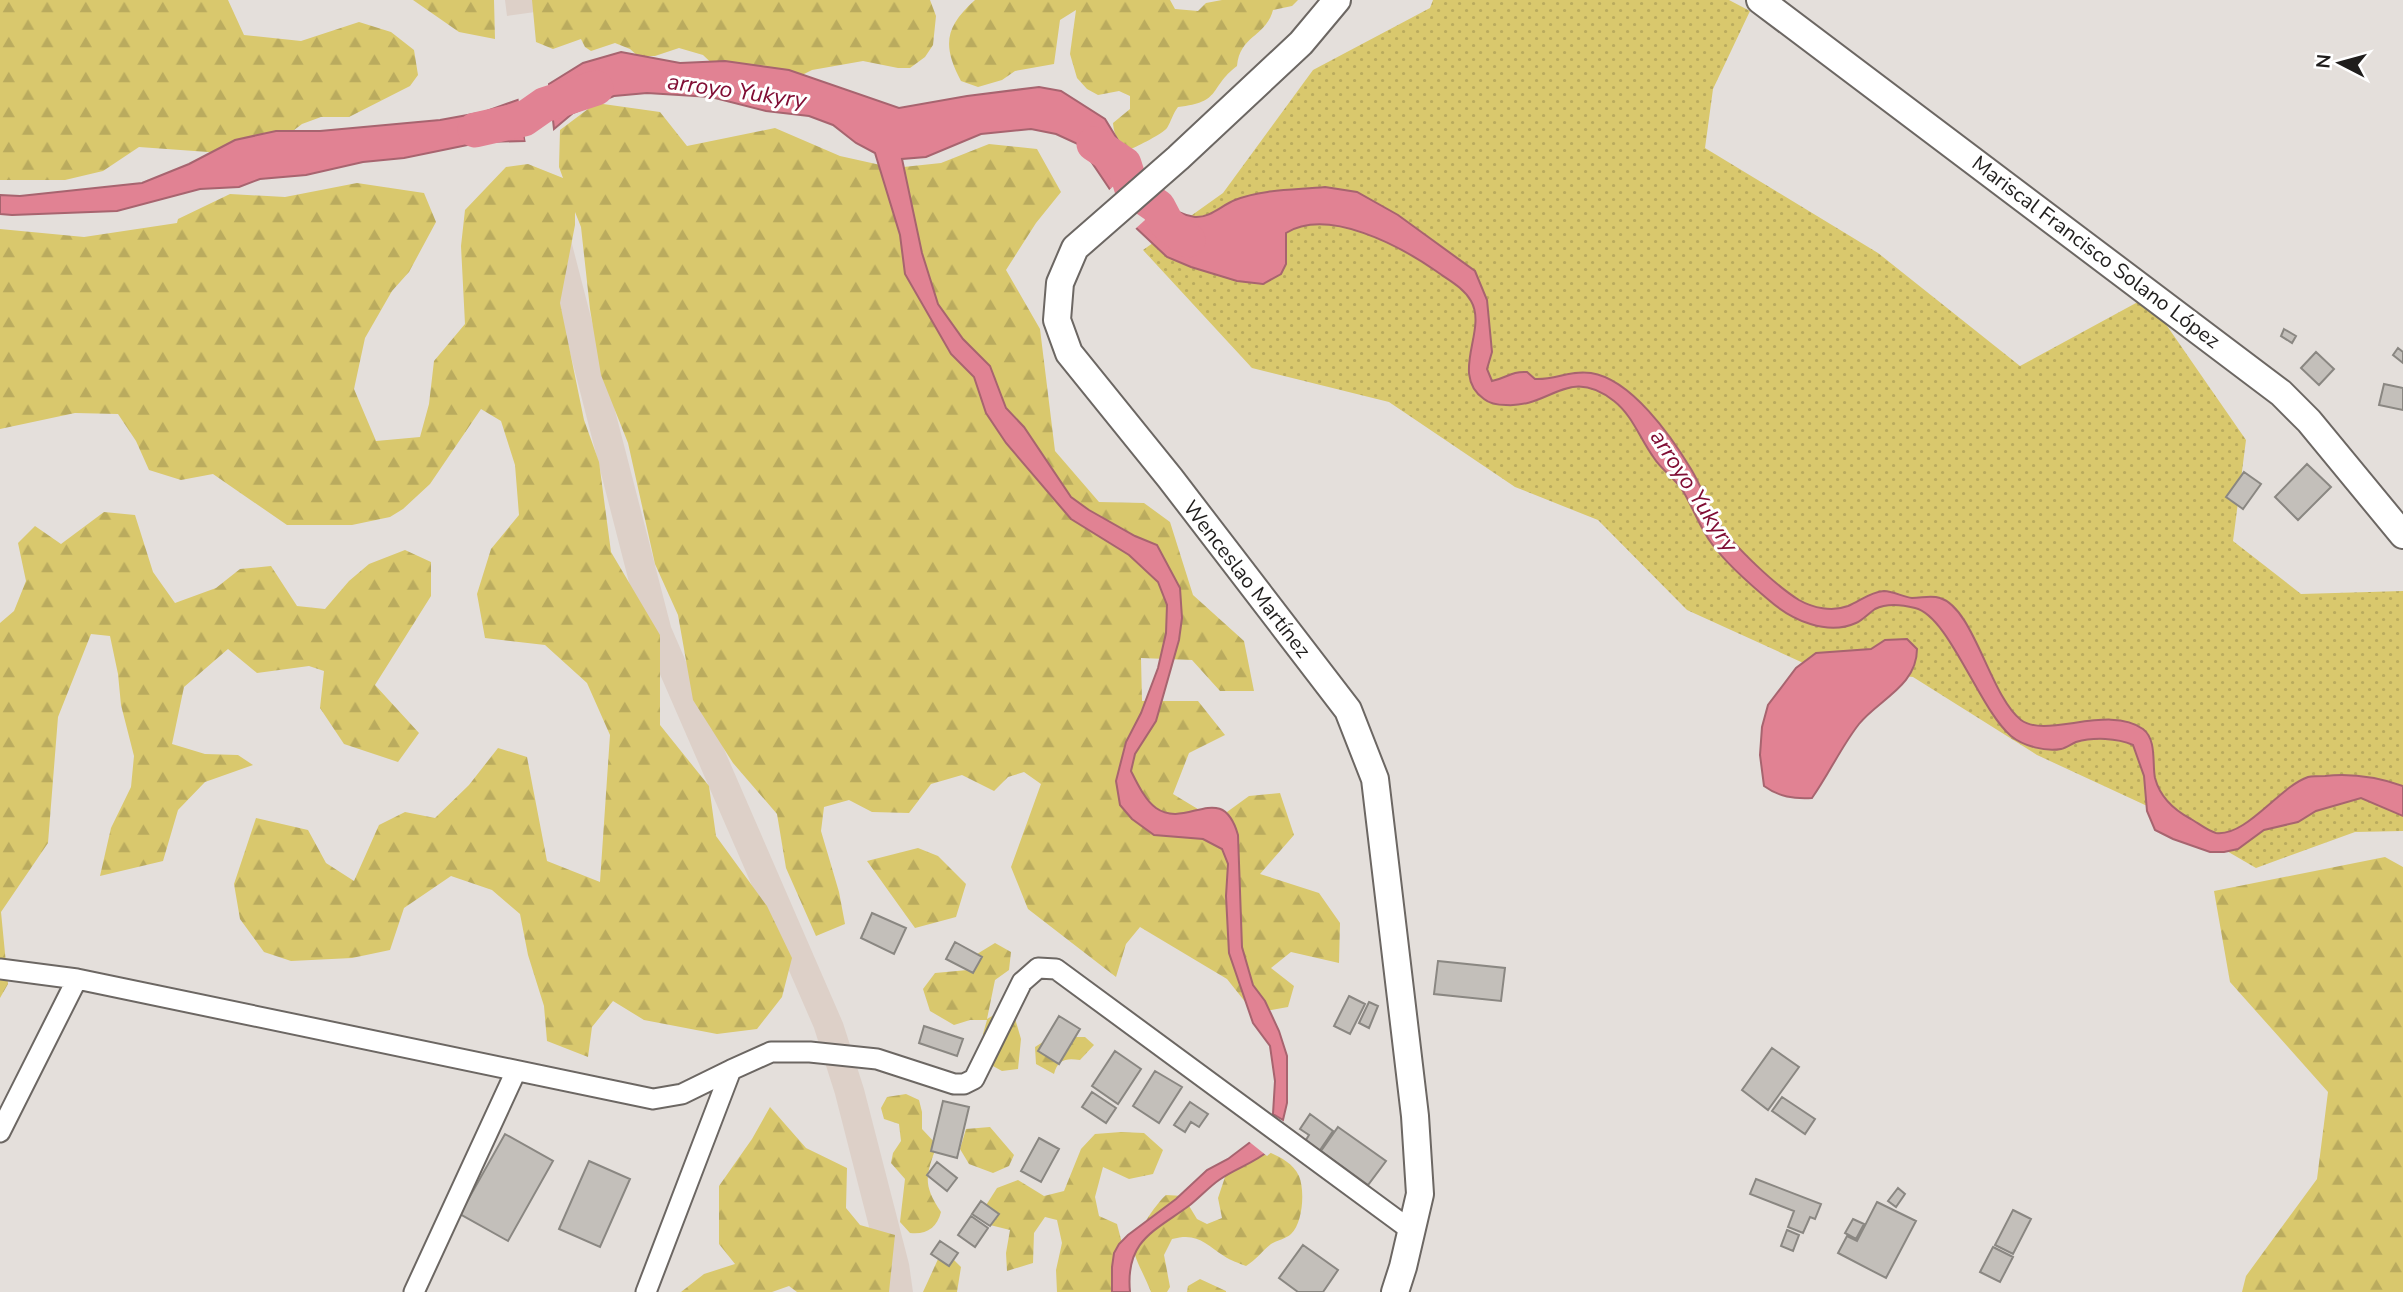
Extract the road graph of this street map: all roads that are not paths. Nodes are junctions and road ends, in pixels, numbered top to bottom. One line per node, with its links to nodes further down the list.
1 (1337, 0): 9 (main road, Wenceslao Martínez)
2 (1760, 0): 3 (main road, Mariscal Francisco Solano López)
3 (2403, 534)
4 (0, 969): 5 (street)
5 (77, 979): 7 (street); 8 (street)
6 (731, 1070): 7 (street); 9 (street); 11 (street)
7 (516, 1071): 10 (street)
8 (0, 1132)
9 (1412, 1231): 12 (main road, Wenceslao Martínez)
10 (414, 1292)
11 (646, 1292)
12 (1395, 1292)

